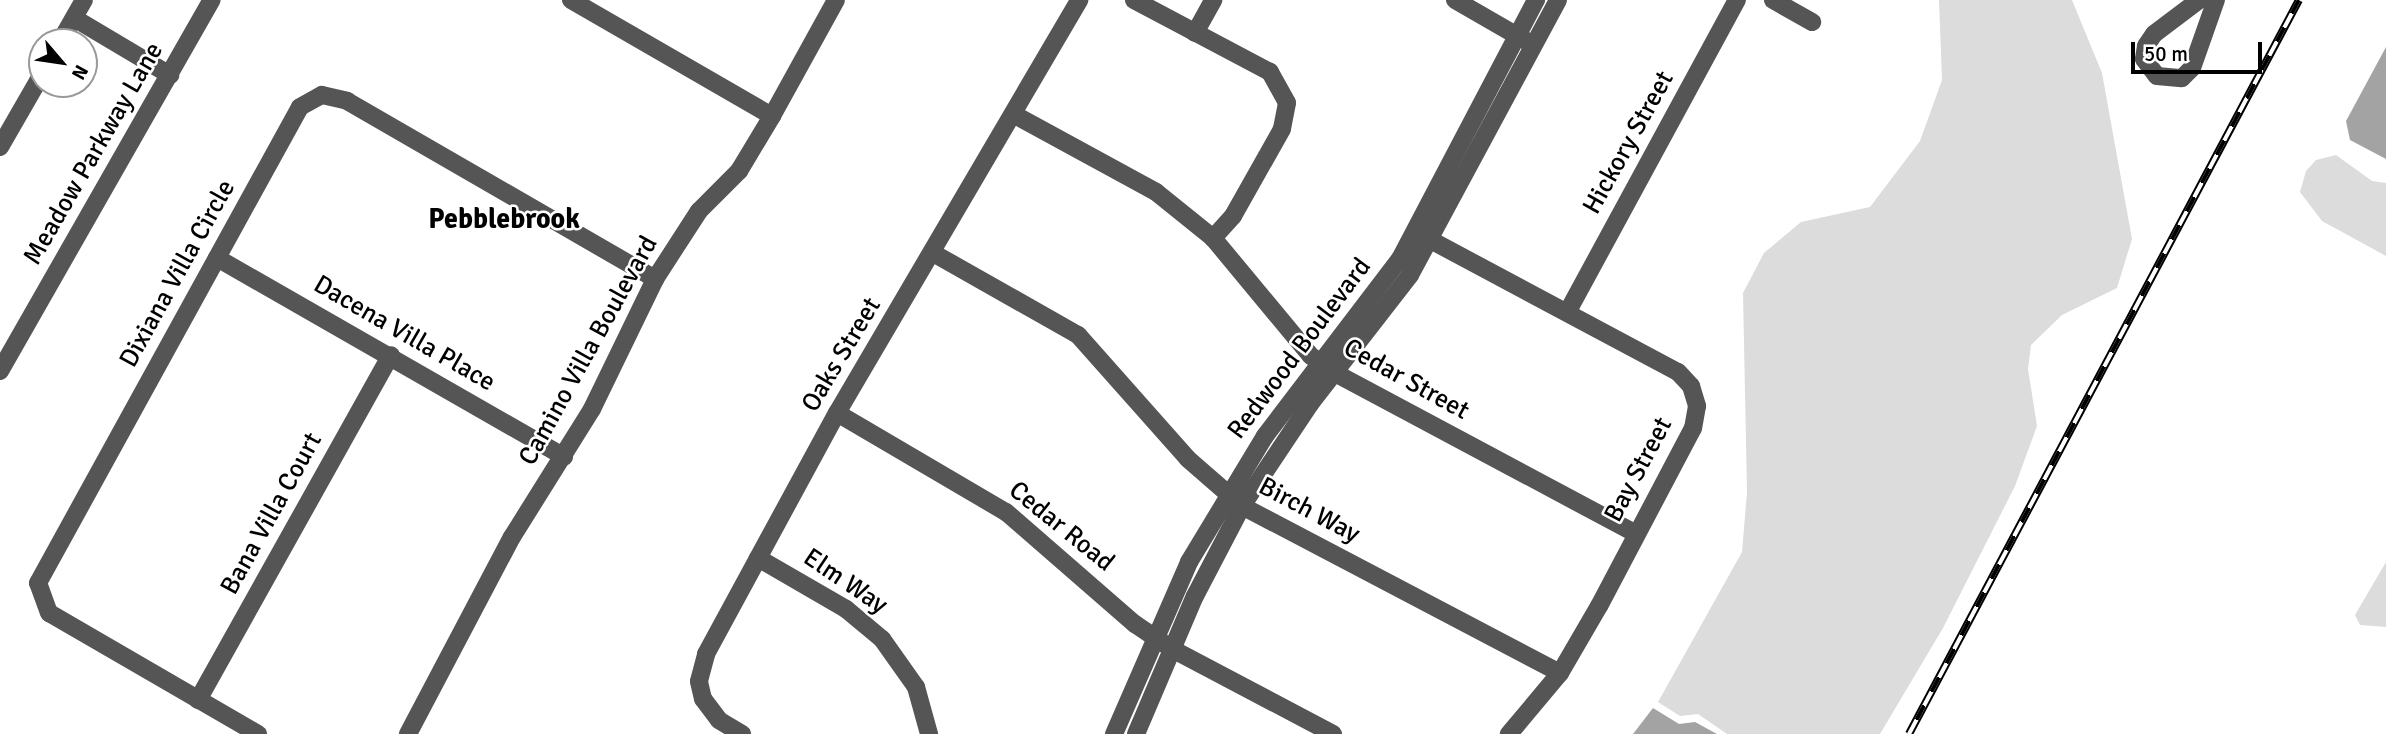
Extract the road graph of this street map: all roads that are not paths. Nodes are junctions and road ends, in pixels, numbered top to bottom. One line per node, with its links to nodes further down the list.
1 (84, 0): 15 (street)
2 (212, 0): 21 (street, Meadow Parkway Lane)
3 (571, 0): 24 (street)
4 (836, 0): 24 (street, Camino Villa Boulevard)
5 (1079, 0): 23 (street, Oaks Street)
6 (1134, 0): 18 (street)
7 (1213, 0): 18 (street)
8 (1455, 0): 19 (street)
9 (1536, 0): 19 (street, Redwood Boulevard)
10 (1558, 0): 20 (street, Redwood Boulevard)
11 (1737, 0): 31 (street, Hickory Street)
12 (1773, 0): 16 (street)
13 (2199, 0): 14 (street)
14 (2216, 0)
15 (74, 18): 17 (street); 21 (street)
16 (1812, 22)
17 (68, 28)
18 (1195, 33): 27 (street)
19 (1517, 36): 20 (street); 26 (street, Redwood Boulevard)
20 (1533, 45): 26 (street, Redwood Boulevard)
21 (170, 75): 34 (street, Meadow Parkway Lane)
22 (28, 98): 25 (street)
23 (1013, 114): 27 (street, Cedar Street); 28 (street, Oaks Street)
24 (772, 116): 30 (street, Camino Villa Boulevard)
25 (0, 147)
26 (1423, 236): 31 (street, Bay Street); 33 (street, Redwood Boulevard); 35 (street, Redwood Boulevard)
27 (1213, 238): 33 (street, Cedar Street)
28 (933, 253): 36 (street, Oaks Street); 38 (street, Birch Way)
29 (217, 258): 30 (street, Dixiana Villa Circle); 32 (street, Dacena Villa Place); 44 (street, Dixiana Villa Circle)
30 (655, 279): 37 (street, Camino Villa Boulevard)
31 (1567, 312): 39 (street, Bay Street)
32 (391, 355): 37 (street, Dacena Villa Place); 44 (street, Bana Villa Court)
33 (1320, 362): 35 (street, Cedar Street); 38 (street, Redwood Boulevard)
34 (0, 370)
35 (1335, 373): 38 (street, Redwood Boulevard); 39 (street, Cedar Street)
36 (837, 414): 40 (street, Oaks Street); 41 (street, Cedar Road)
37 (564, 457): 46 (street, Camino Villa Boulevard)
38 (1235, 501): 41 (street, Redwood Boulevard); 42 (street, Redwood Boulevard); 43 (street, Birch Way)
39 (1635, 533): 43 (street, Bay Street)
40 (758, 558): 47 (street, Oaks Street); 48 (street, Elm Way)
41 (1156, 638): 42 (street, Cedar Road); 49 (street, Redwood Boulevard)
42 (1172, 649): 50 (street, Redwood Boulevard); 51 (street)
43 (1560, 673): 52 (street, Bay Street)
44 (198, 700): 45 (street, Dixiana Villa Circle)
45 (258, 734)
46 (408, 734)
47 (742, 734)
48 (929, 734)
49 (1114, 734)
50 (1136, 734)
51 (1333, 734)
52 (1509, 734)

